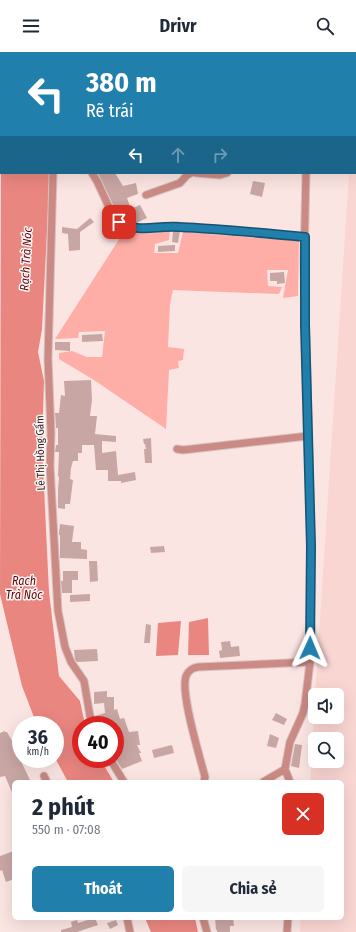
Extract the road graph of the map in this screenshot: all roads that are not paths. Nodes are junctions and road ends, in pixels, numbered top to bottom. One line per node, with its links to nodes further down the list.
1 (53, 174): 12 (street, Lê Thị Hồng Gấm)
2 (93, 174): 8 (street)
3 (190, 174): 7 (street)
4 (208, 174): 5 (street)
5 (224, 174)
6 (306, 174): 8 (street)
7 (146, 195)
8 (305, 237): 9 (street)
9 (308, 436): 10 (street); 11 (street)
10 (177, 449)
11 (310, 662): 14 (street); 16 (street)
12 (90, 716)
13 (115, 768): 15 (street)
14 (285, 769): 17 (street); 18 (street)
15 (123, 780)
16 (204, 780)
17 (266, 780)
18 (289, 780)
19 (127, 920): 22 (street)
20 (204, 920): 23 (street)
21 (288, 920): 24 (street)
22 (130, 932)
23 (207, 932)
24 (287, 932)

